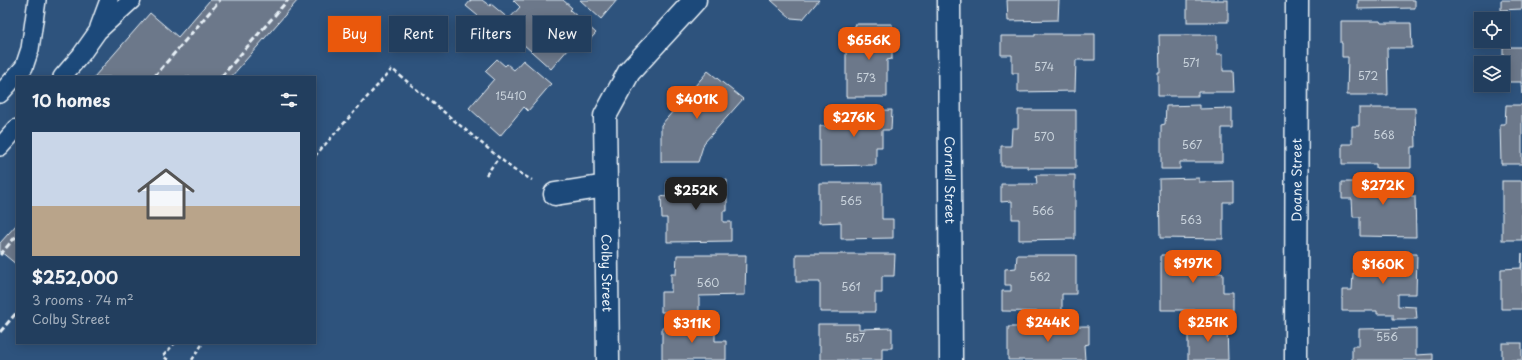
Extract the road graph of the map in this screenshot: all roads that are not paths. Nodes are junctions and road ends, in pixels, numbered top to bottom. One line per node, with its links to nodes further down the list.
1 (37, 0): 10 (lane)
2 (97, 0): 8 (lane)
3 (109, 0): 8 (lane)
4 (132, 0): 8 (lane)
5 (695, 0): 13 (street, Colby Street)
6 (949, 0): 16 (street, Cornell Street)
7 (1297, 0): 17 (street, Doane Street)
8 (98, 32): 9 (lane)
9 (63, 76)
10 (0, 94)
11 (16, 129): 12 (lane)
12 (0, 147)
13 (606, 186): 14 (street); 15 (street, Colby Street)
14 (555, 194)
15 (608, 360)
16 (951, 360)
17 (1296, 360)

